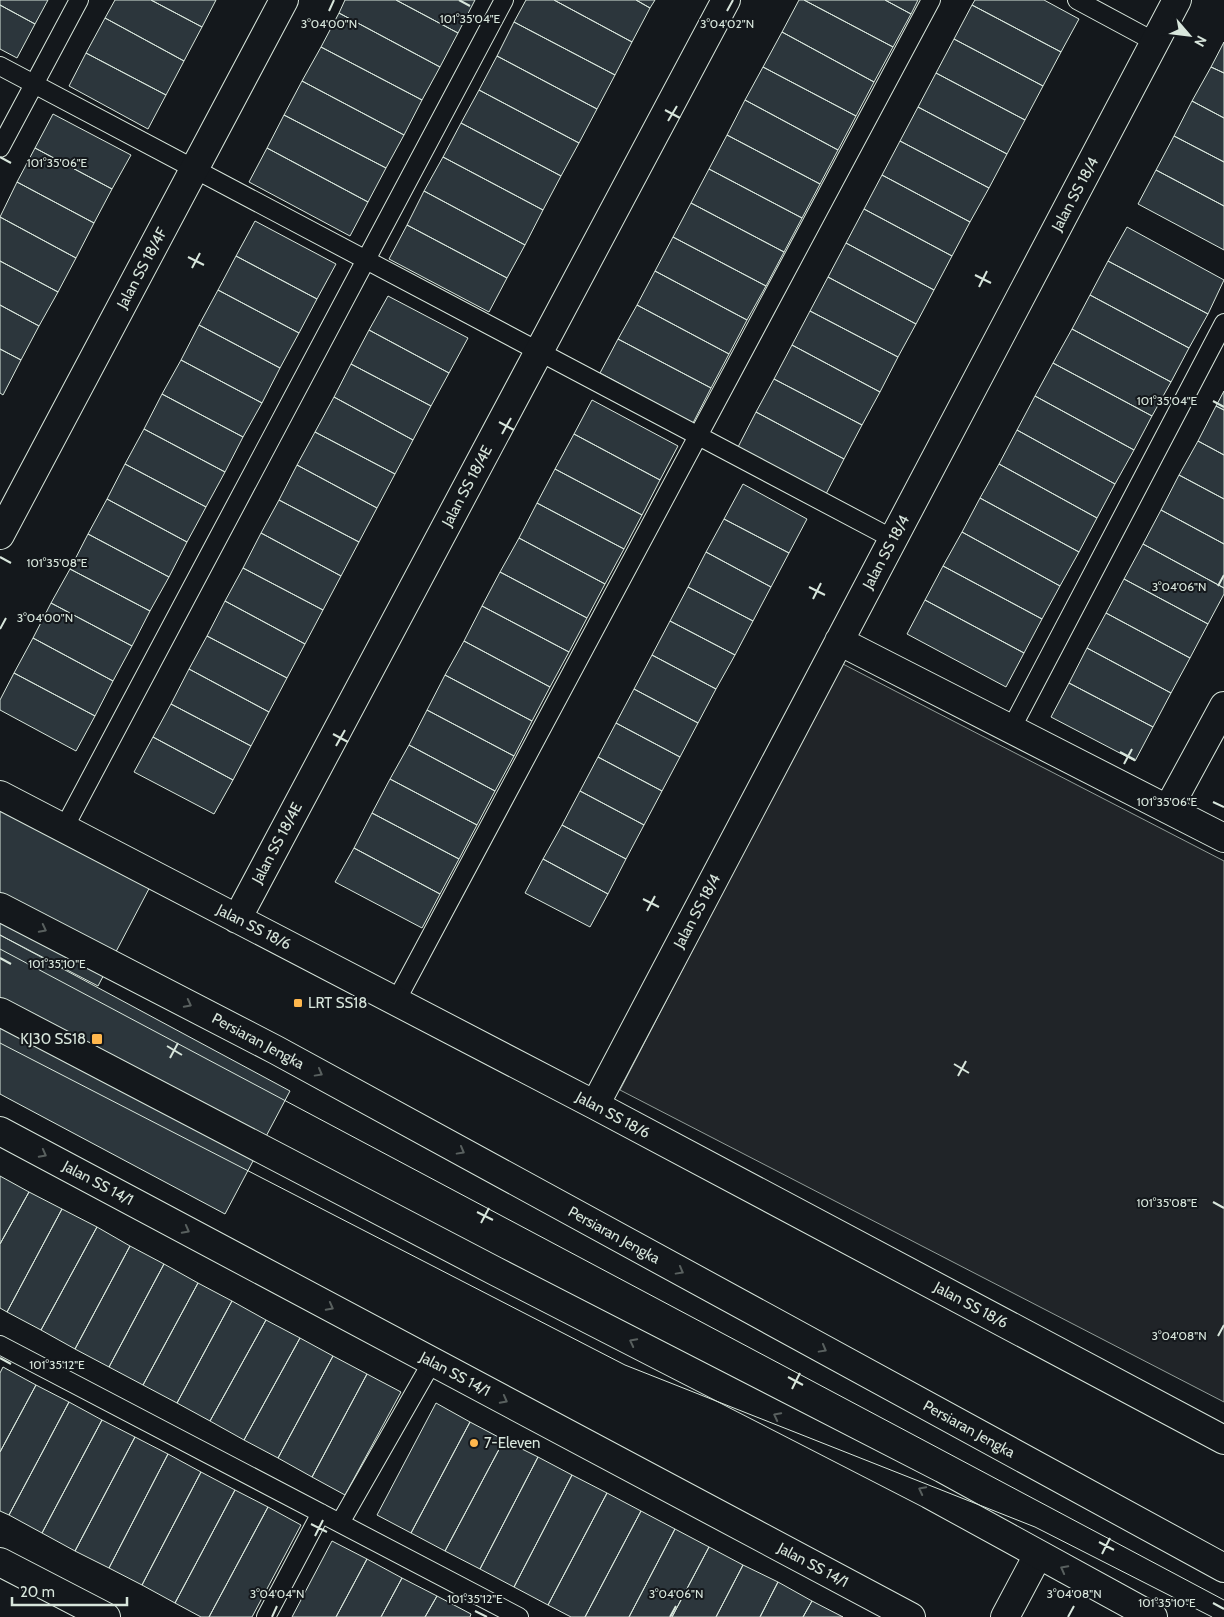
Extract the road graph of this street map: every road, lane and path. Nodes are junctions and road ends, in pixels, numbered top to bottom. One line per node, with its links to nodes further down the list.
1 (79, 0): 10 (lane)
2 (284, 0): 12 (street, Jalan SS 18/4F)
3 (504, 0): 13 (lane)
4 (726, 0): 15 (street, Jalan SS 18/4E)
5 (931, 0): 16 (lane)
6 (1077, 0): 8 (lane)
7 (1177, 0): 8 (street, Jalan SS 18/4)
8 (1155, 42): 18 (street, Jalan SS 18/4)
9 (0, 66): 10 (lane)
10 (34, 84): 11 (lane); 12 (lane)
11 (0, 148)
12 (194, 169): 13 (lane); 17 (street, Jalan SS 18/4F)
13 (366, 260): 15 (lane); 24 (lane)
14 (1224, 323): 21 (lane)
15 (539, 352): 16 (lane); 27 (street, Jalan SS 18/4E)
16 (698, 436): 18 (lane); 28 (lane)
17 (0, 535)
18 (894, 539): 19 (street, Jalan SS 18/4)
19 (839, 641): 21 (street); 30 (street, Jalan SS 18/4)
20 (1224, 706): 23 (street)
21 (1011, 729): 23 (street)
22 (0, 795): 24 (street, Jalan SS 18/6)
23 (1168, 809): 25 (street)
24 (64, 828): 27 (street, Jalan SS 18/6)
25 (1224, 838)
26 (0, 907): 39 (street, Persiaran Jengka, one-way to 39)
27 (237, 919): 28 (street, Jalan SS 18/6)
28 (396, 1001): 30 (street, Jalan SS 18/6)
29 (0, 1012): 37 (street, one-way to 29)
30 (595, 1105): 34 (street, Jalan SS 18/6)
31 (0, 1131): 33 (street, Jalan SS 14/1, one-way to 33)
32 (0, 1345): 35 (lane)
33 (432, 1362): 36 (lane); 43 (street, Jalan SS 14/1, one-way to 43)
34 (1224, 1440)
35 (321, 1513): 36 (lane); 41 (lane)
36 (340, 1523): 42 (lane)
37 (1038, 1555): 44 (street); 45 (street, one-way to 37)
38 (0, 1562): 40 (street)
39 (1224, 1568)
40 (106, 1617)
41 (266, 1617)
42 (519, 1617)
43 (911, 1617)
44 (1005, 1617)
45 (1153, 1617)

